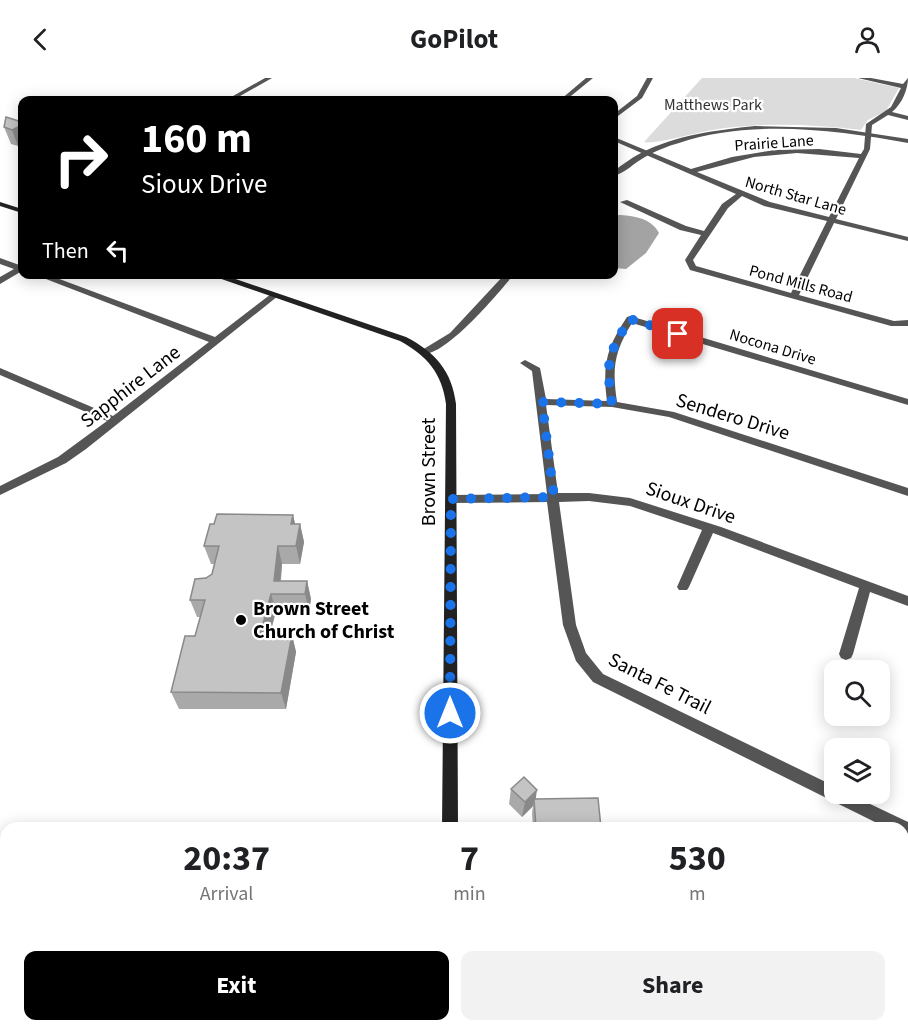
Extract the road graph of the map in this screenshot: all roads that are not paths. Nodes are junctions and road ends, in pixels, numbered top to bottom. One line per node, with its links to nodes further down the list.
1 (270, 78): 6 (street)
2 (590, 78): 7 (street)
3 (650, 78): 9 (street)
4 (861, 78): 5 (street)
5 (907, 84): 8 (street)
6 (236, 96)
7 (568, 96)
8 (889, 113): 10 (street); 11 (street)
9 (618, 114)
10 (908, 118)
11 (867, 134): 12 (street); 14 (street); 15 (street)
12 (908, 141)
13 (618, 143): 14 (street, North Star Lane)
14 (642, 153): 16 (street); 17 (street, North Star Lane)
15 (863, 156): 17 (street, Prairie Lane); 22 (street)
16 (618, 171)
17 (690, 172): 18 (street, North Star Lane)
18 (740, 194): 22 (street, North Star Lane); 23 (street)
19 (624, 202): 23 (street)
20 (0, 204): 21 (main road)
21 (18, 210)
22 (831, 220): 24 (street, North Star Lane); 33 (street)
23 (705, 234): 33 (street, Pond Mills Road)
24 (908, 238)
25 (0, 261): 26 (street)
26 (18, 268)
27 (18, 271): 31 (street)
28 (50, 279): 35 (street)
29 (225, 279): 32 (main road, Brown Street)
30 (505, 279): 36 (street)
31 (0, 281)
32 (274, 296): 35 (street, Sapphire Lane); 36 (main road, Brown Street)
33 (794, 297): 34 (street, Pond Mills Road)
34 (907, 323)
35 (216, 341): 42 (street, Sapphire Lane)
36 (425, 352): 46 (main road, Brown Street)
37 (525, 363): 39 (street, Santa Fe Trail)
38 (0, 371): 42 (street)
39 (542, 402): 41 (street, Sendero Drive); 45 (street, Santa Fe Trail)
40 (908, 402): 41 (street, Nocona Drive)
41 (612, 404): 44 (street, Sendero Drive)
42 (115, 421): 43 (street, Sapphire Lane)
43 (0, 491)
44 (908, 492)
45 (554, 497): 46 (street, Sioux Drive); 47 (street, Sioux Drive); 53 (street, Santa Fe Trail)
46 (451, 499): 52 (main road, Brown Street)
47 (709, 528): 48 (street, Sioux Drive); 49 (street)
48 (866, 586): 50 (street, Sioux Drive); 51 (street)
49 (683, 587)
50 (908, 601)
51 (846, 654)
52 (450, 822)
53 (891, 822)

